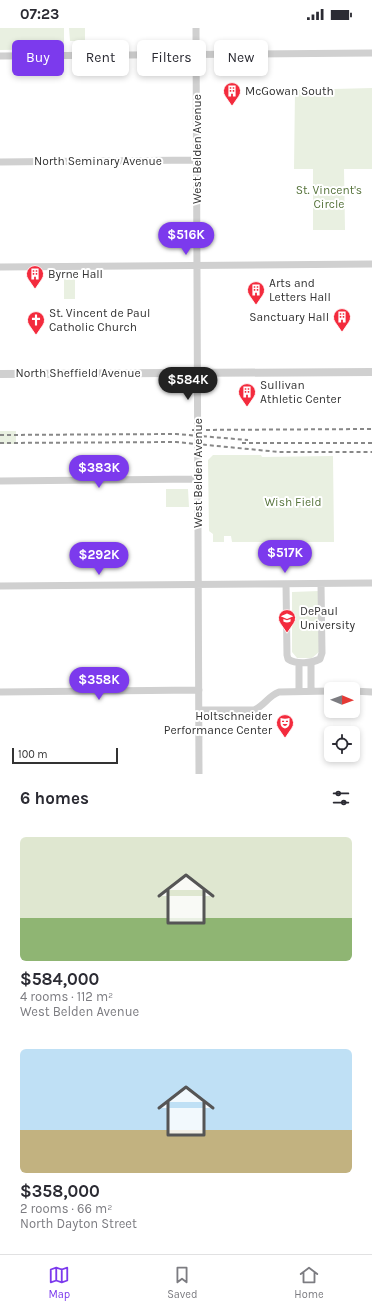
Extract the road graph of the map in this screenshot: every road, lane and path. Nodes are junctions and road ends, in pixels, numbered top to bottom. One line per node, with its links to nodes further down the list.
1 (196, 28): 2 (street, West Belden Avenue)
2 (196, 40)
3 (372, 53): 4 (street)
4 (206, 54)
5 (137, 55): 6 (street)
6 (0, 56)
7 (196, 76): 8 (street, West Belden Avenue)
8 (197, 160): 9 (street, North Seminary Avenue); 11 (street, West Belden Avenue)
9 (0, 162)
10 (372, 264): 11 (street)
11 (197, 266): 12 (street); 13 (street, West Belden Avenue)
12 (0, 267)
13 (198, 372): 14 (street, North Sheffield Avenue); 15 (street, North Sheffield Avenue); 16 (street, West Belden Avenue)
14 (372, 372)
15 (0, 374)
16 (198, 479): 17 (street); 19 (street, West Belden Avenue)
17 (0, 481)
18 (372, 583): 21 (street)
19 (198, 584): 20 (street); 22 (street); 25 (street, West Belden Avenue)
20 (286, 584): 21 (street); 24 (street)
21 (322, 584): 23 (street)
22 (0, 586)
23 (311, 662): 24 (street); 29 (street)
24 (299, 663): 26 (street)
25 (199, 690): 28 (street); 32 (street, West Belden Avenue)
26 (299, 691): 29 (street); 32 (street)
27 (360, 691): 31 (street)
28 (0, 692)
29 (311, 692): 30 (street)
30 (324, 692)
31 (372, 692)
32 (199, 710): 33 (street, West Belden Avenue)
33 (199, 774)

